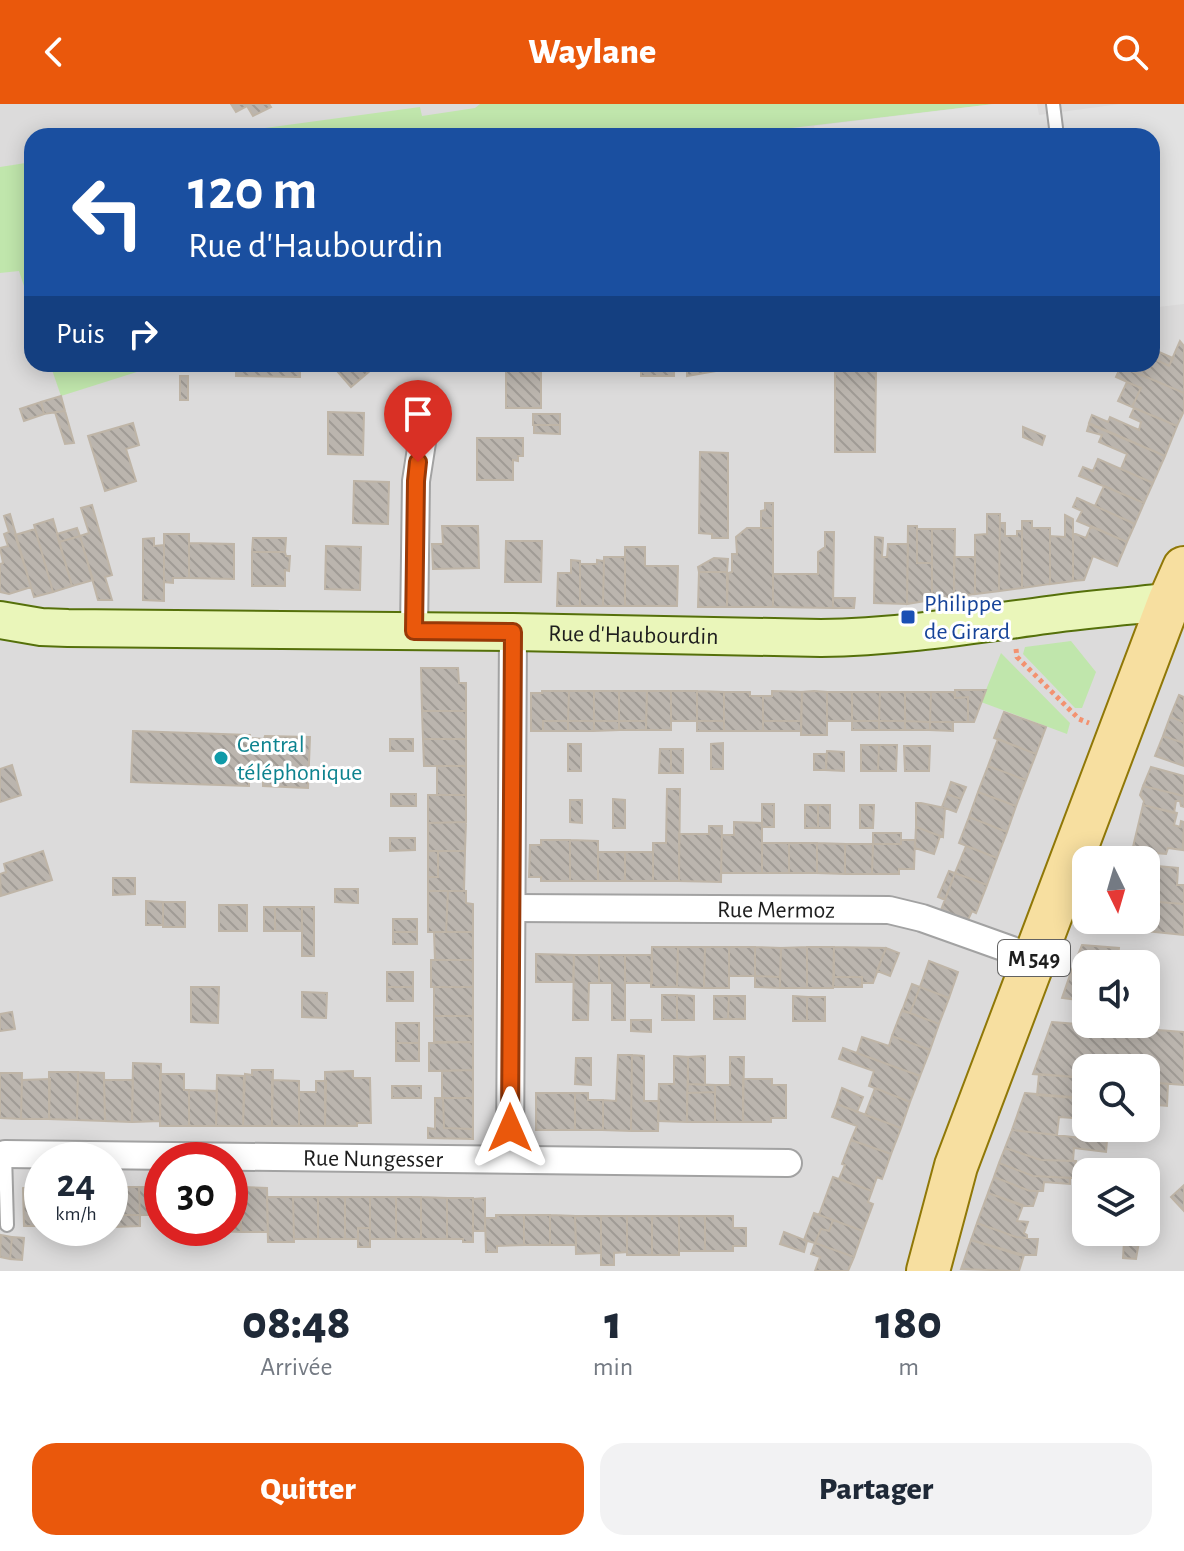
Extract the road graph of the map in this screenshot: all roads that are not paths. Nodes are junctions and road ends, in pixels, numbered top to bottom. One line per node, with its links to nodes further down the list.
1 (1053, 104): 2 (lane)
2 (1056, 128)
3 (435, 410): 6 (street)
4 (1179, 582): 7 (main road, Rue d'Haubourdin); 9 (main road, M 549)
5 (0, 620): 6 (main road, Rue d'Haubourdin)
6 (414, 631): 7 (main road, Rue d'Haubourdin)
7 (513, 632): 8 (street)
8 (512, 908): 9 (street, Rue Mermoz); 11 (street)
9 (1034, 958): 13 (main road, M 549)
10 (5, 1154): 11 (street, Rue Nungesser); 14 (lane)
11 (510, 1159): 12 (street, Rue Nungesser)
12 (788, 1163)
13 (956, 1166): 15 (main road, M 549); 16 (main road, M 549)
14 (7, 1225)
15 (904, 1271)
16 (928, 1271)

